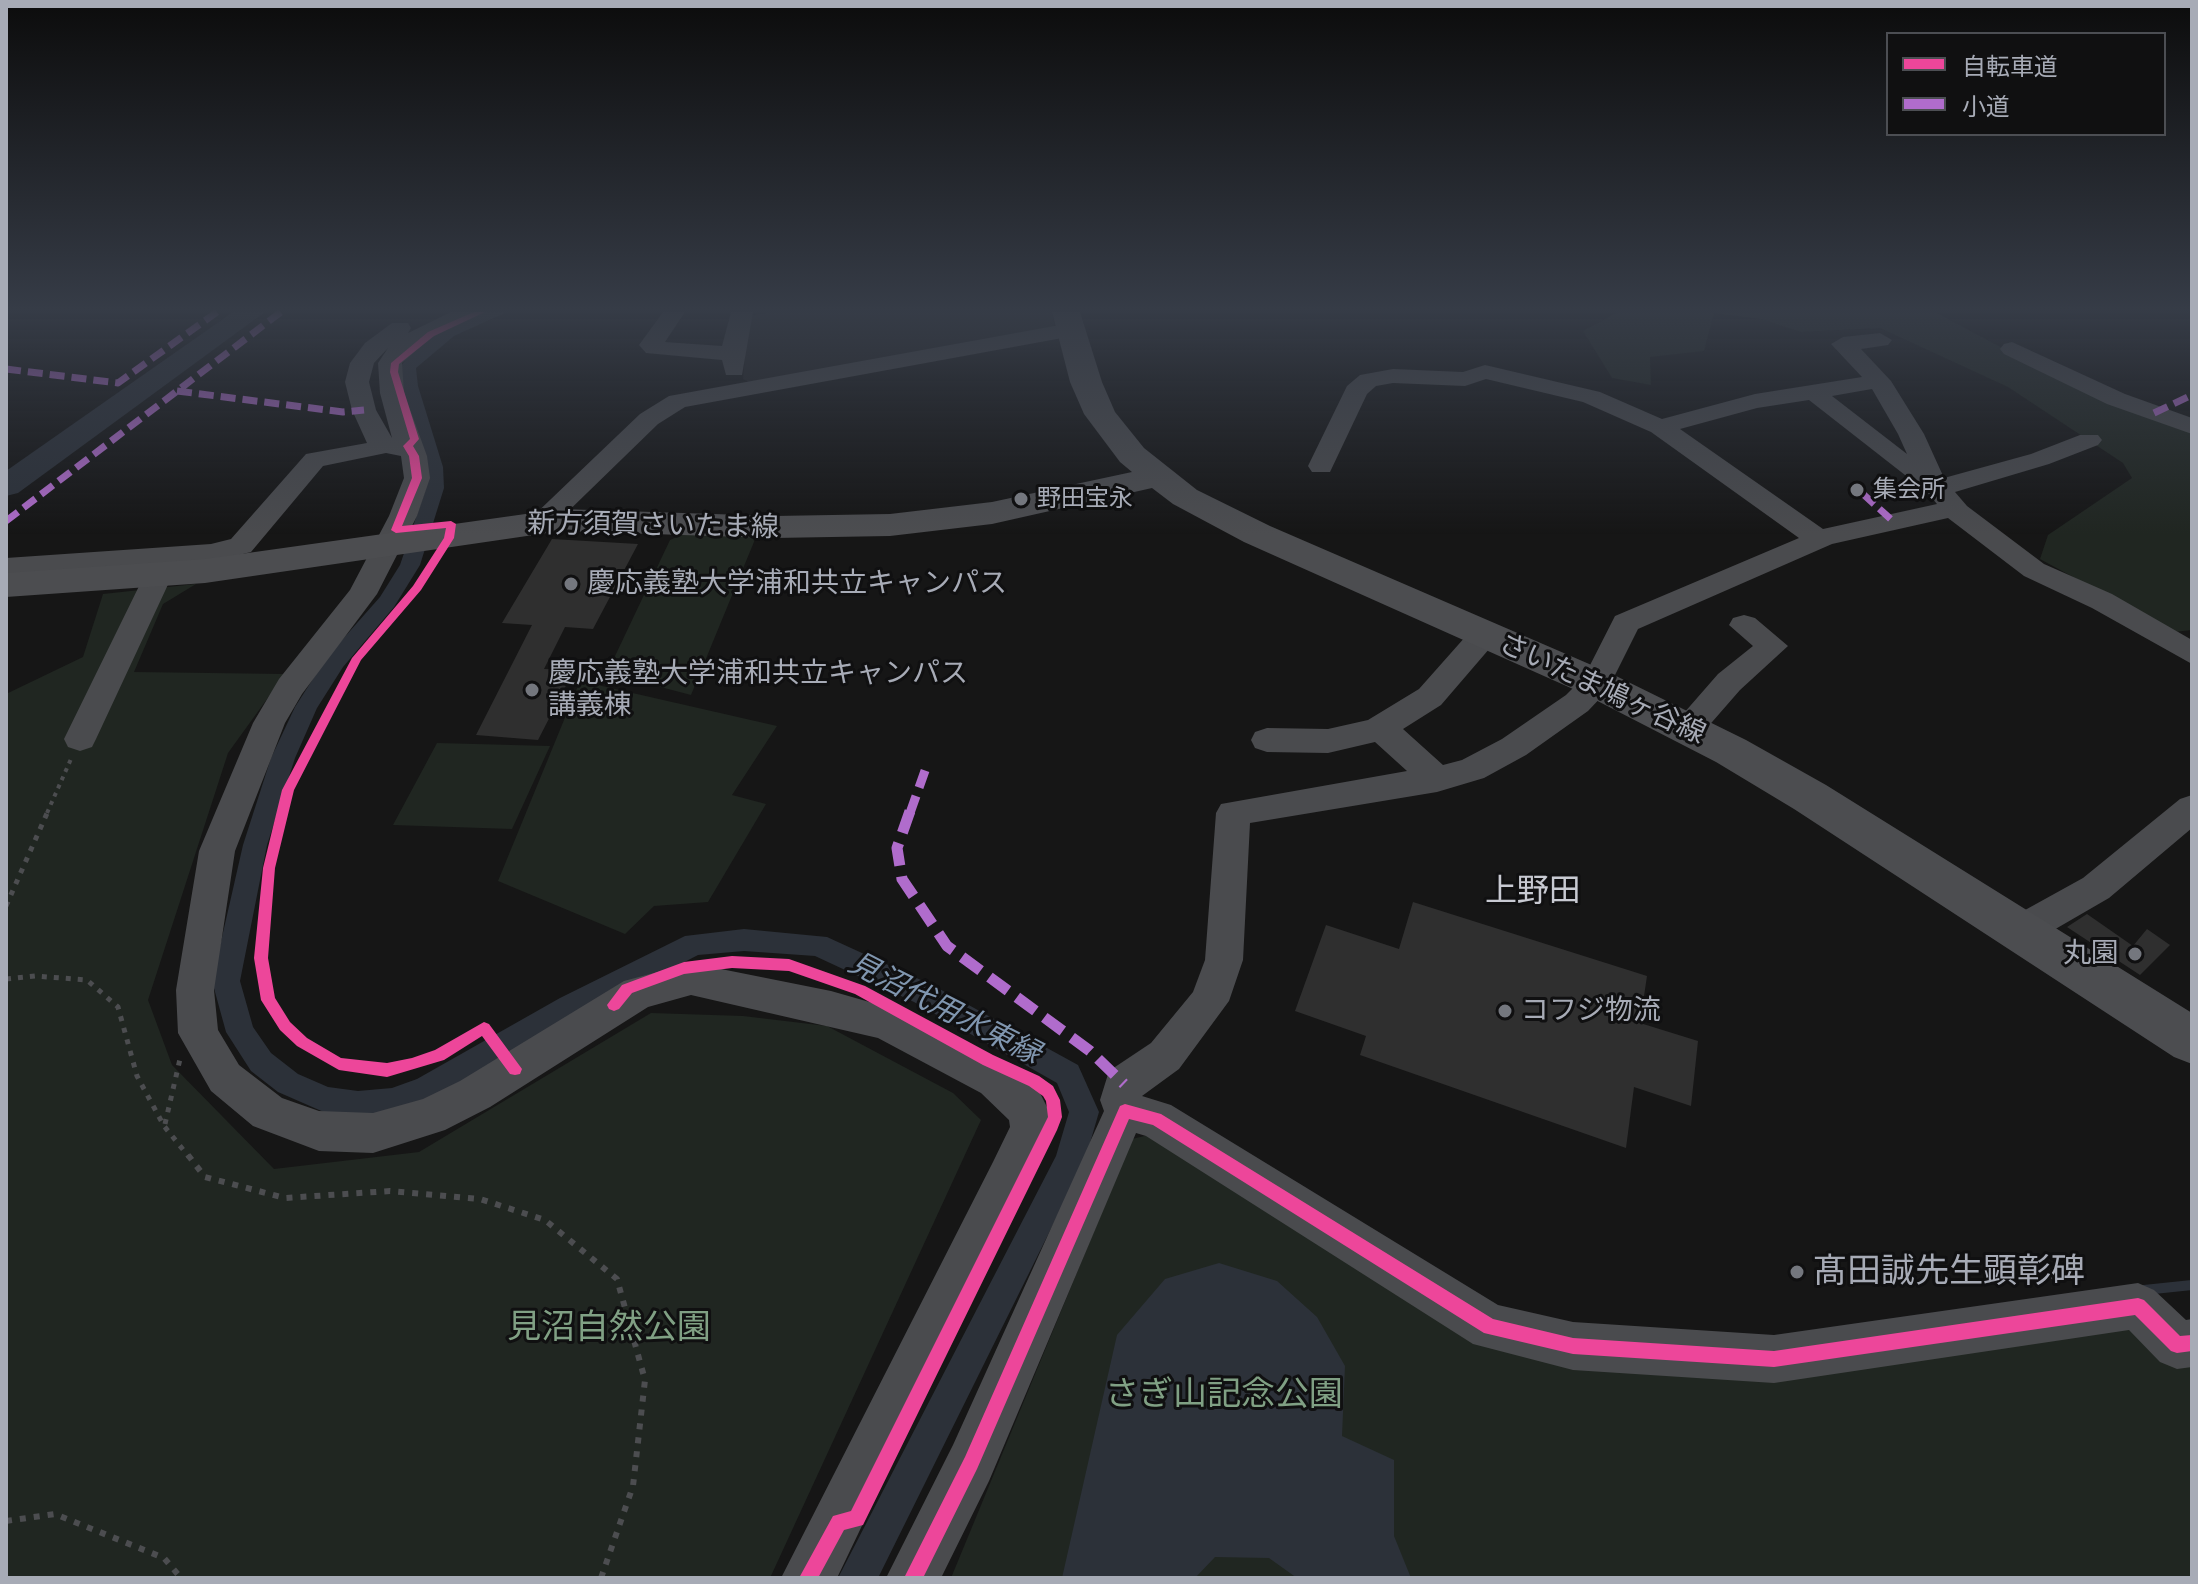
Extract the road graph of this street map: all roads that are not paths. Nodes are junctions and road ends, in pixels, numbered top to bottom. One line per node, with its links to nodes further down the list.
1 (358, 386): 16 (street)
2 (392, 386): 16 (street)
3 (735, 386): 11 (street)
4 (759, 386): 11 (street)
5 (1088, 386): 18 (main road, さいたま鳩ヶ谷線)
6 (1362, 386): 17 (street)
7 (1544, 386): 14 (street)
8 (1848, 386): 12 (street)
9 (1882, 386): 19 (street)
10 (2089, 386): 13 (street)
11 (735, 391): 20 (street)
12 (1815, 391): 14 (street); 19 (street)
13 (2192, 426)
14 (1660, 427): 21 (street)
15 (2089, 440): 19 (street)
16 (395, 446): 22 (street); 23 (street)
17 (1321, 466)
18 (1155, 477): 20 (main road, 新方須賀さいたま線); 27 (main road, さいたま鳩ヶ谷線)
19 (1944, 497): 21 (street); 28 (street)
20 (542, 521): 22 (main road, 新方須賀さいたま線)
21 (1819, 539): 29 (street)
22 (394, 541): 24 (main road, 新方須賀さいたま線); 40 (street)
23 (6, 567)
24 (158, 576): 25 (main road, 新方須賀さいたま線); 32 (street)
25 (6, 585)
26 (1744, 625): 31 (street)
27 (1485, 634): 29 (main road, さいたま鳩ヶ谷線); 30 (street)
28 (2192, 654)
29 (1596, 683): 31 (main road, さいたま鳩ヶ谷線); 34 (street)
30 (1380, 728): 33 (street); 34 (street)
31 (1688, 729): 36 (main road, さいたま鳩ヶ谷線)
32 (80, 739)
33 (1267, 740)
34 (1437, 779): 38 (street)
35 (2192, 808): 36 (street)
36 (2020, 931): 37 (main road, さいたま鳩ヶ谷線)
37 (2192, 1041)
38 (1125, 1111): 39 (street); 41 (street)
39 (2192, 1343)
40 (808, 1578)
41 (913, 1578)

